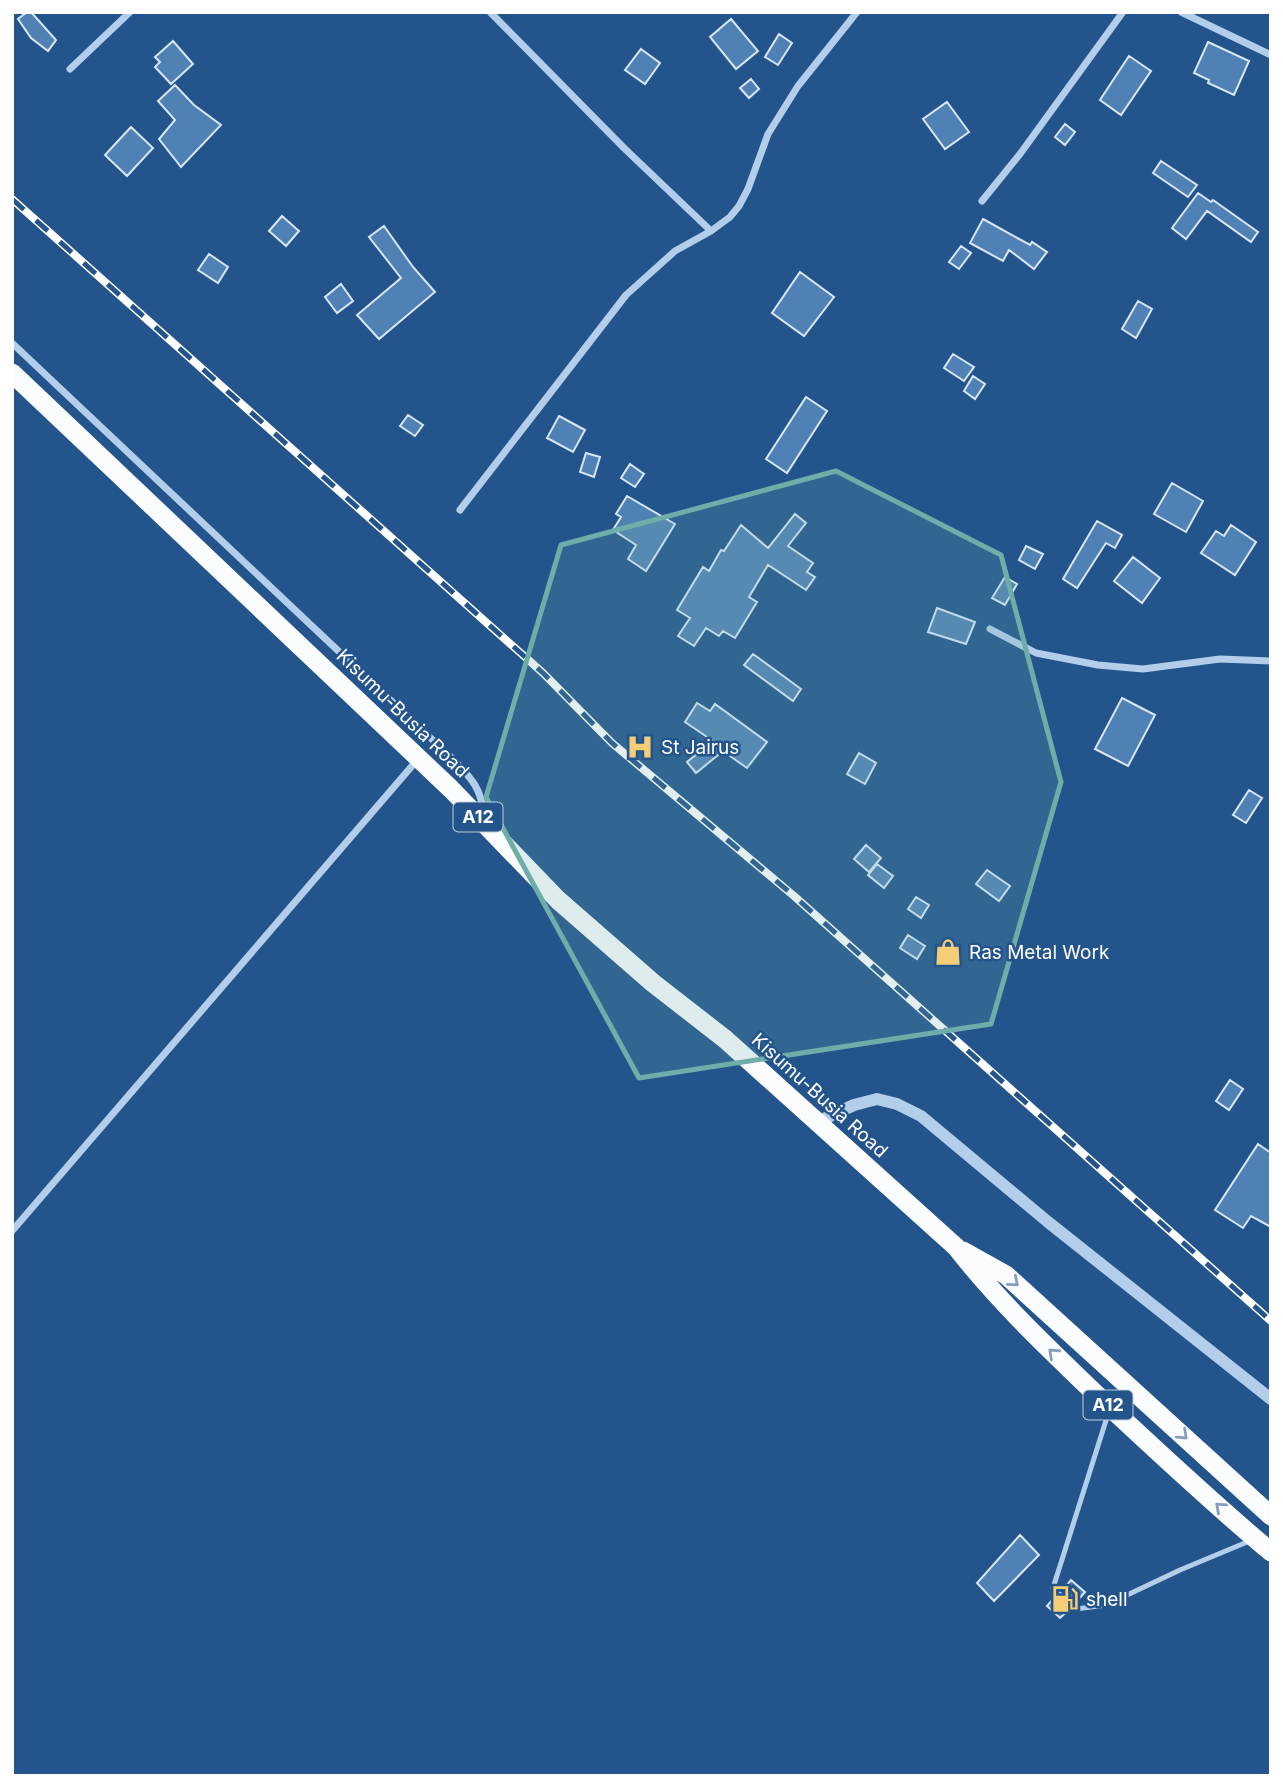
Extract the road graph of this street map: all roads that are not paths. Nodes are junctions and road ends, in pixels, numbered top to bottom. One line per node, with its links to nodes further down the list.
1 (130, 12): 7 (street)
2 (490, 12): 9 (street)
3 (857, 12): 9 (street)
4 (1123, 12): 8 (street)
5 (1181, 12): 6 (street)
6 (1271, 55)
7 (70, 69)
8 (982, 201)
9 (711, 231): 12 (street)
10 (12, 343): 16 (street)
11 (12, 373): 15 (highway, Kisumu-Busia Road / A12)
12 (460, 510)
13 (990, 629): 14 (street)
14 (1271, 661)
15 (418, 758): 16 (highway, Kisumu-Busia Road / A12); 18 (street)
16 (485, 823): 17 (highway, Kisumu-Busia Road / A12)
17 (817, 1122): 19 (highway, Kisumu-Busia Road / A12); 20 (street)
18 (12, 1231)
19 (956, 1247): 21 (highway, A12, one-way to 19); 22 (highway, A12, one-way to 22)
20 (1271, 1399)
21 (1111, 1408): 23 (highway, A12, one-way to 21); 23 (lane)
22 (1271, 1516)
23 (1255, 1539): 24 (highway, A12)
24 (1271, 1552)

